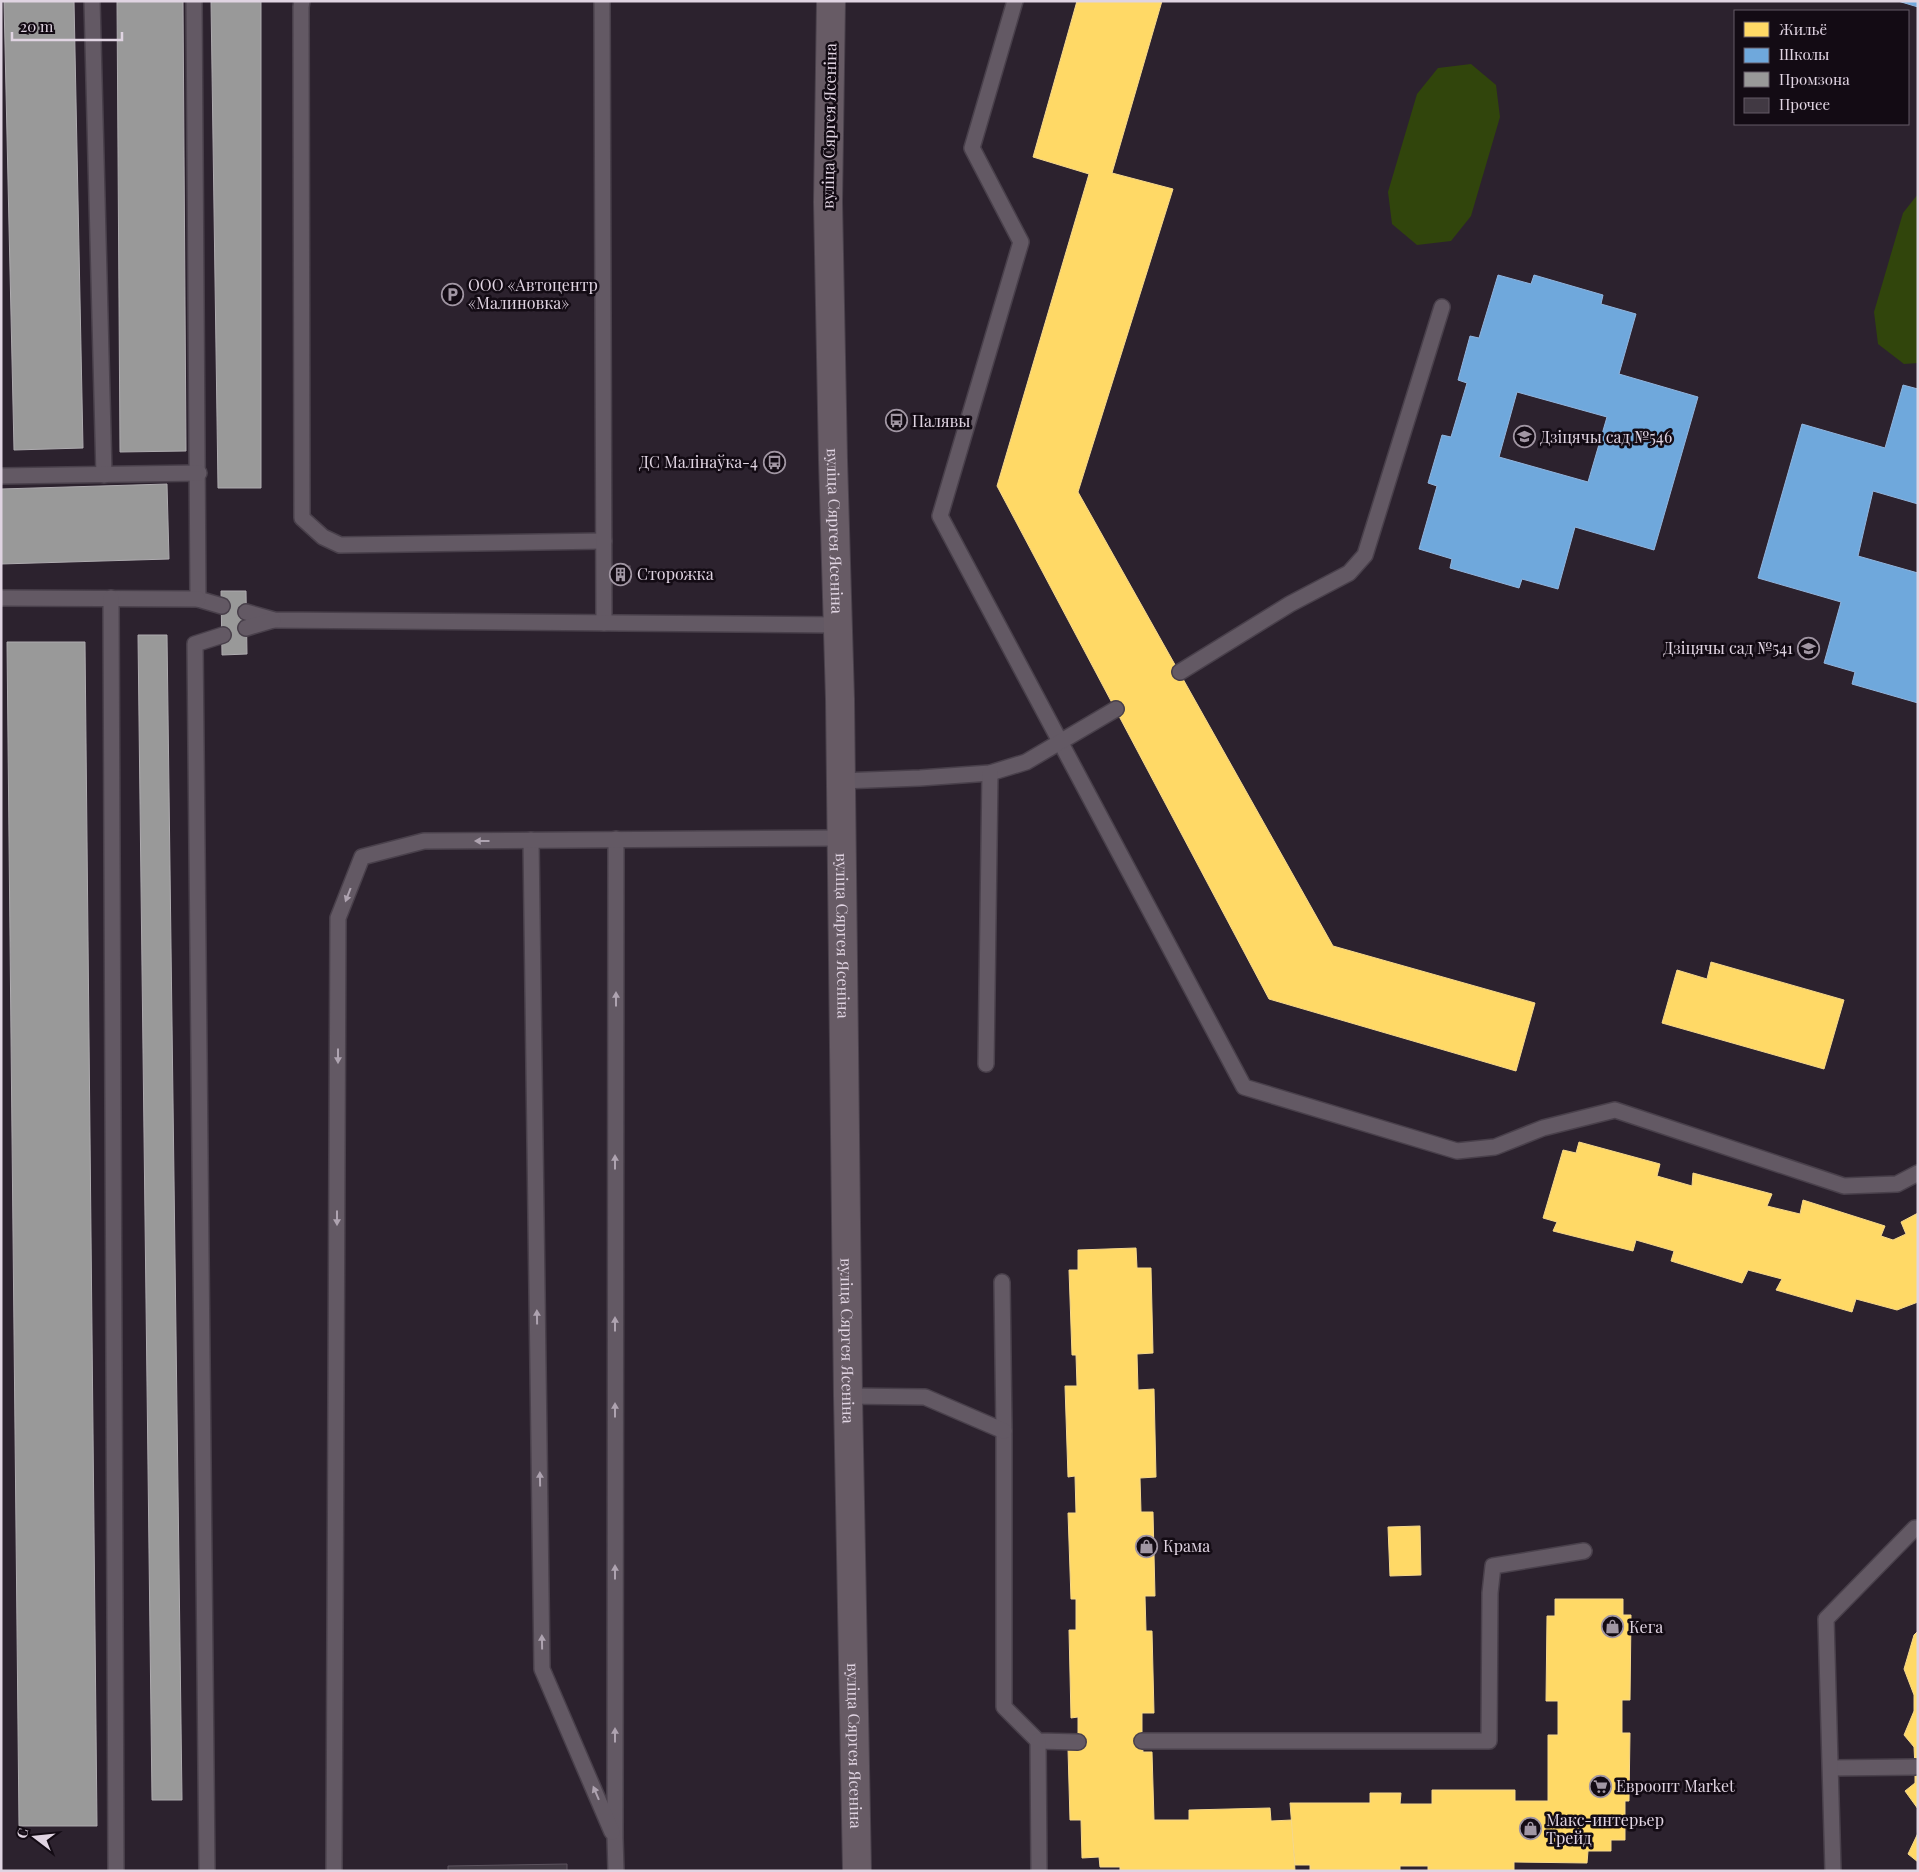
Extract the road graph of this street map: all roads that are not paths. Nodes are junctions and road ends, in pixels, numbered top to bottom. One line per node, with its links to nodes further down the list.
1 (92, 1): 9 (lane)
2 (194, 1): 8 (lane)
3 (302, 1): 11 (lane)
4 (602, 1): 11 (lane)
5 (831, 1): 19 (main road, вуліца Сяргея Ясеніна)
6 (1015, 1): 24 (lane)
7 (1442, 308): 22 (lane)
8 (198, 473): 9 (lane); 14 (lane)
9 (104, 475): 10 (lane)
10 (1, 476)
11 (604, 541): 18 (lane)
12 (1, 598): 13 (lane)
13 (111, 598): 14 (lane); 43 (lane)
14 (198, 599): 15 (lane)
15 (222, 606)
16 (246, 612): 17 (lane)
17 (274, 620): 18 (lane); 20 (lane)
18 (604, 623): 19 (lane)
19 (838, 625): 26 (main road, вуліца Сяргея Ясеніна)
20 (246, 628)
21 (223, 635): 44 (lane)
22 (1180, 672)
23 (1116, 709): 24 (lane)
24 (1061, 741): 25 (lane); 31 (lane)
25 (990, 772): 26 (lane); 30 (lane)
26 (841, 781): 27 (main road, вуліца Сяргея Ясеніна)
27 (841, 838): 29 (lane); 33 (main road, вуліца Сяргея Ясеніна)
28 (531, 840): 29 (lane); 42 (lane, one-way to 28); 45 (lane, one-way to 45)
29 (616, 840): 42 (lane, one-way to 29)
30 (986, 1064)
31 (1918, 1173)
32 (1002, 1282): 34 (lane)
33 (848, 1396): 34 (lane); 47 (main road, вуліца Сяргея Ясеніна)
34 (1004, 1431): 37 (lane)
35 (1915, 1528): 41 (lane)
36 (1584, 1551): 38 (lane)
37 (1038, 1741): 39 (lane); 48 (lane)
38 (1142, 1741)
39 (1078, 1742)
40 (1916, 1767): 41 (lane)
41 (1831, 1768): 49 (lane)
42 (615, 1838): 46 (lane)
43 (116, 1871)
44 (207, 1871)
45 (334, 1871)
46 (616, 1871)
47 (857, 1871)
48 (1039, 1871)
49 (1833, 1871)

